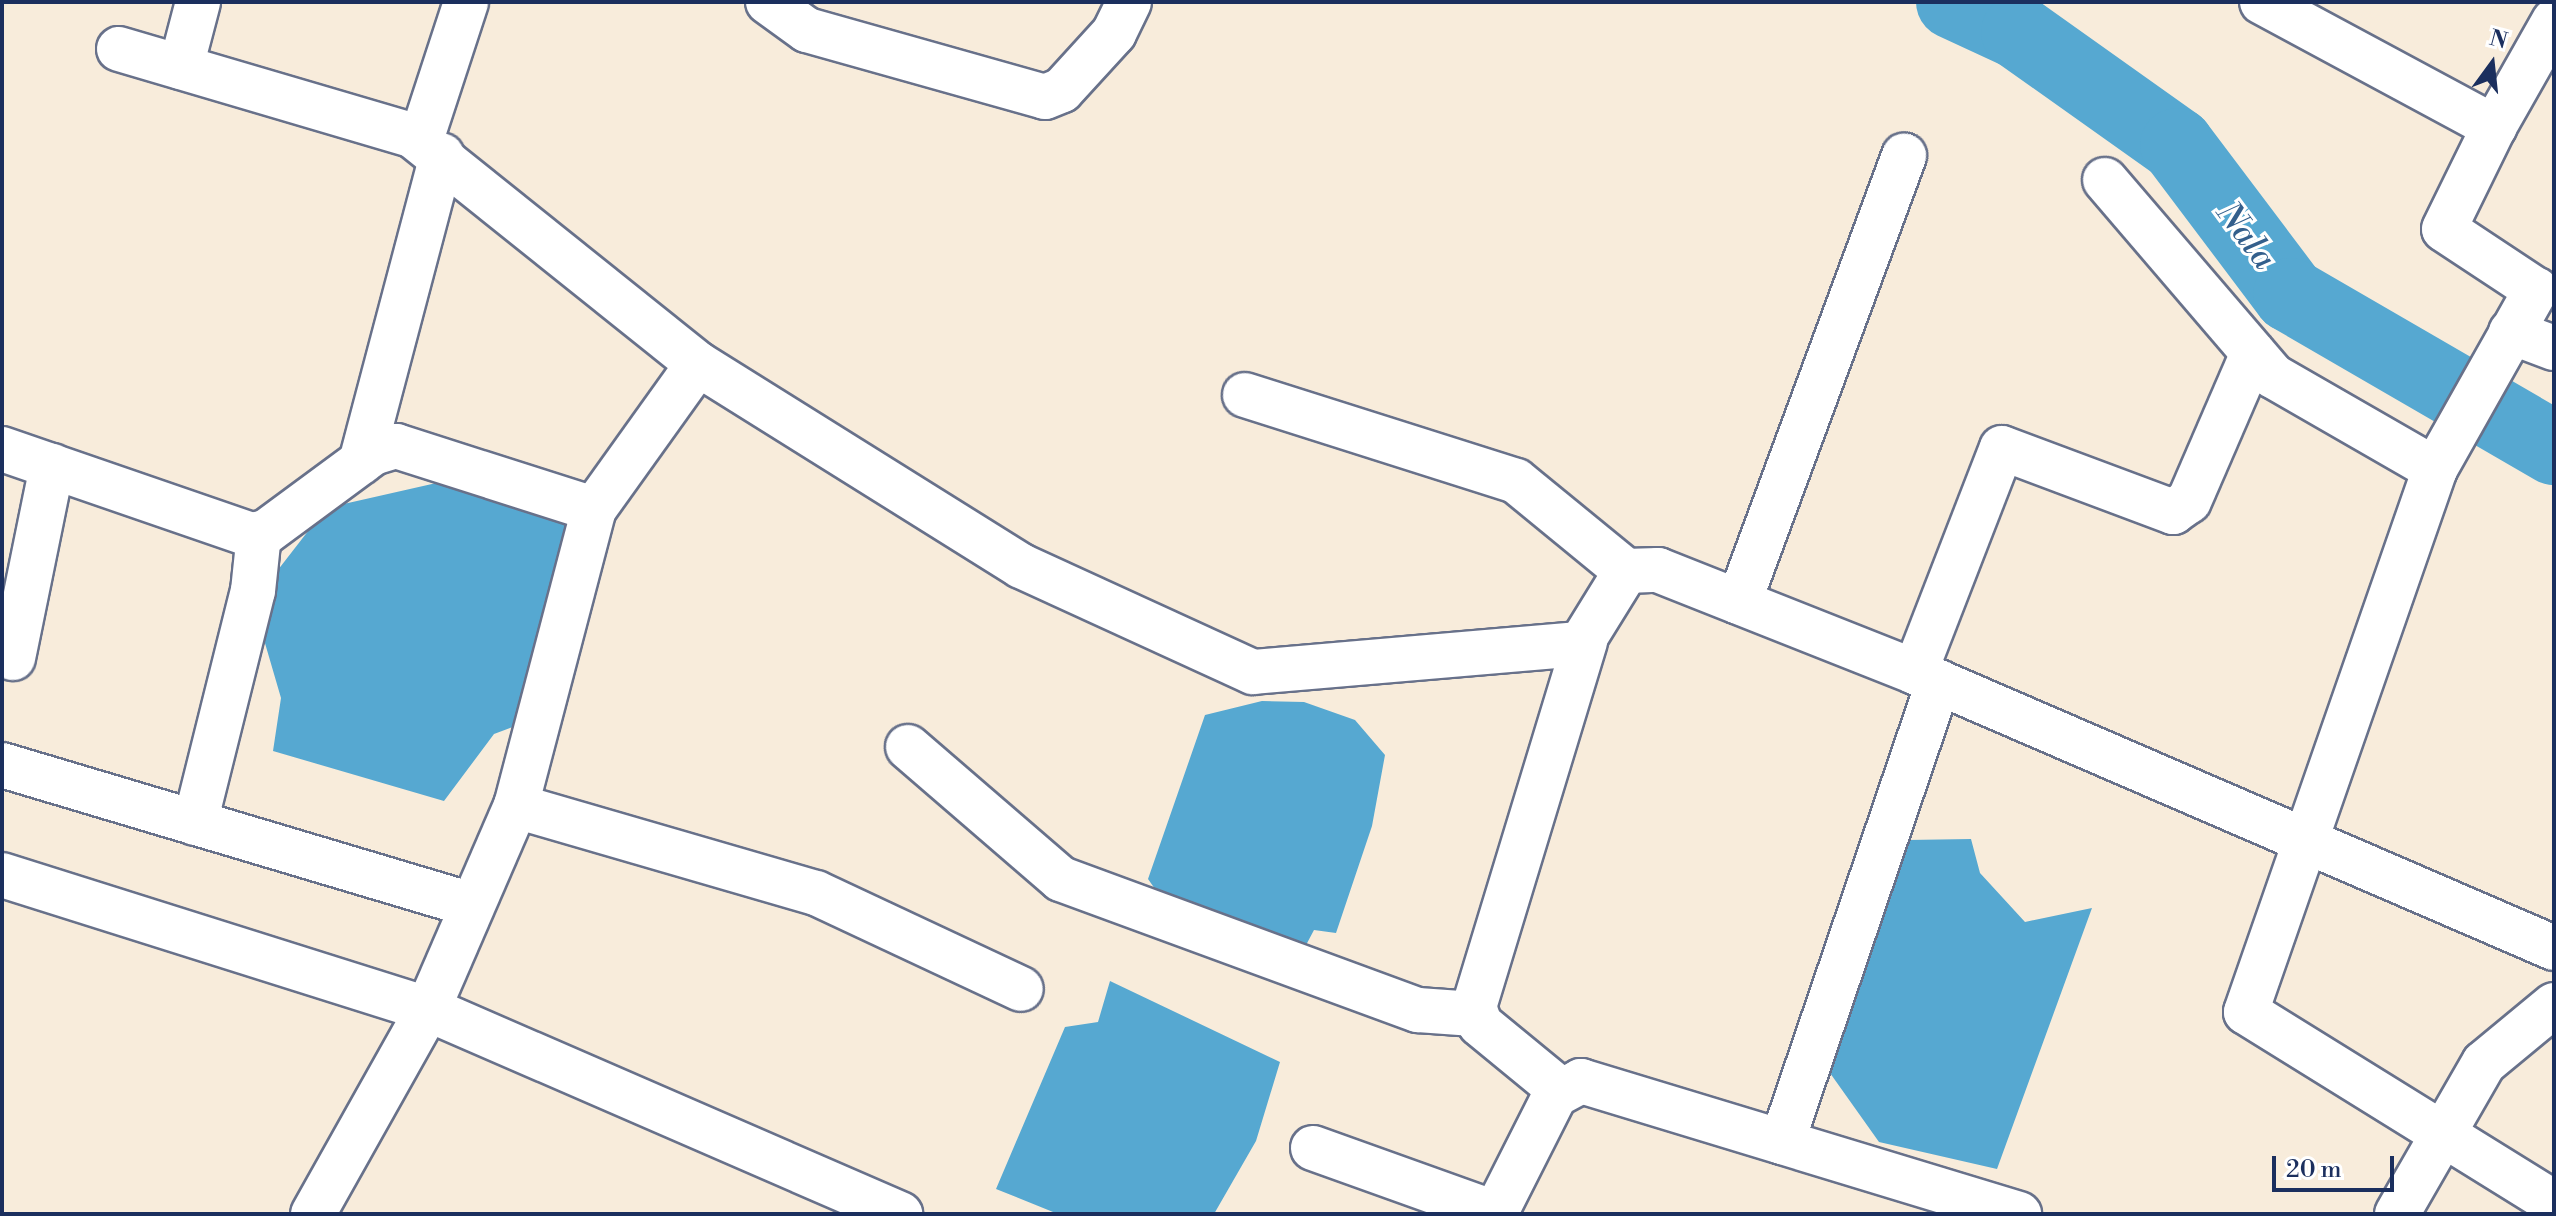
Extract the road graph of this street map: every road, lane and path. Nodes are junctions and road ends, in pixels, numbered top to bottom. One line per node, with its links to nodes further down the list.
1 (198, 2): 8 (street)
2 (466, 2): 10 (street)
3 (768, 2): 4 (street)
4 (1129, 2)
5 (2262, 2): 9 (street)
6 (2553, 26): 9 (street)
7 (119, 49): 8 (street)
8 (181, 67): 10 (street)
9 (2494, 127): 13 (street)
10 (432, 148): 16 (street); 19 (street)
11 (1904, 155): 25 (street)
12 (2105, 180): 15 (street)
13 (2511, 332): 14 (street); 21 (street)
14 (2554, 348)
15 (2253, 353): 21 (street); 28 (street)
16 (698, 364): 22 (street); 26 (street)
17 (1245, 395): 24 (street)
18 (2, 449): 20 (street)
19 (361, 462): 22 (street); 23 (street)
20 (52, 466): 23 (street); 27 (street)
21 (2435, 469): 33 (street)
22 (594, 509): 31 (street)
23 (259, 534): 32 (street)
24 (1626, 571): 25 (street); 26 (street)
25 (1739, 602): 28 (street)
26 (1585, 642): 40 (street)
27 (13, 658)
28 (1927, 677): 33 (street); 43 (street)
29 (908, 747): 40 (street)
30 (2, 765): 32 (street)
31 (516, 806): 35 (street); 37 (street)
32 (195, 823): 35 (street)
33 (2302, 835): 36 (street); 42 (street)
34 (2, 875): 39 (street)
35 (472, 905): 39 (street)
36 (2554, 948)
37 (1021, 989)
38 (2554, 1005): 42 (street)
39 (428, 1009): 46 (street); 47 (street)
40 (1474, 1014): 41 (street)
41 (1559, 1089): 43 (street); 48 (street)
42 (2443, 1135): 45 (street); 50 (street)
43 (1782, 1142): 49 (street)
44 (1313, 1148): 48 (street)
45 (2554, 1203)
46 (313, 1214)
47 (900, 1214)
48 (1496, 1214)
49 (2019, 1214)
50 (2397, 1214)

